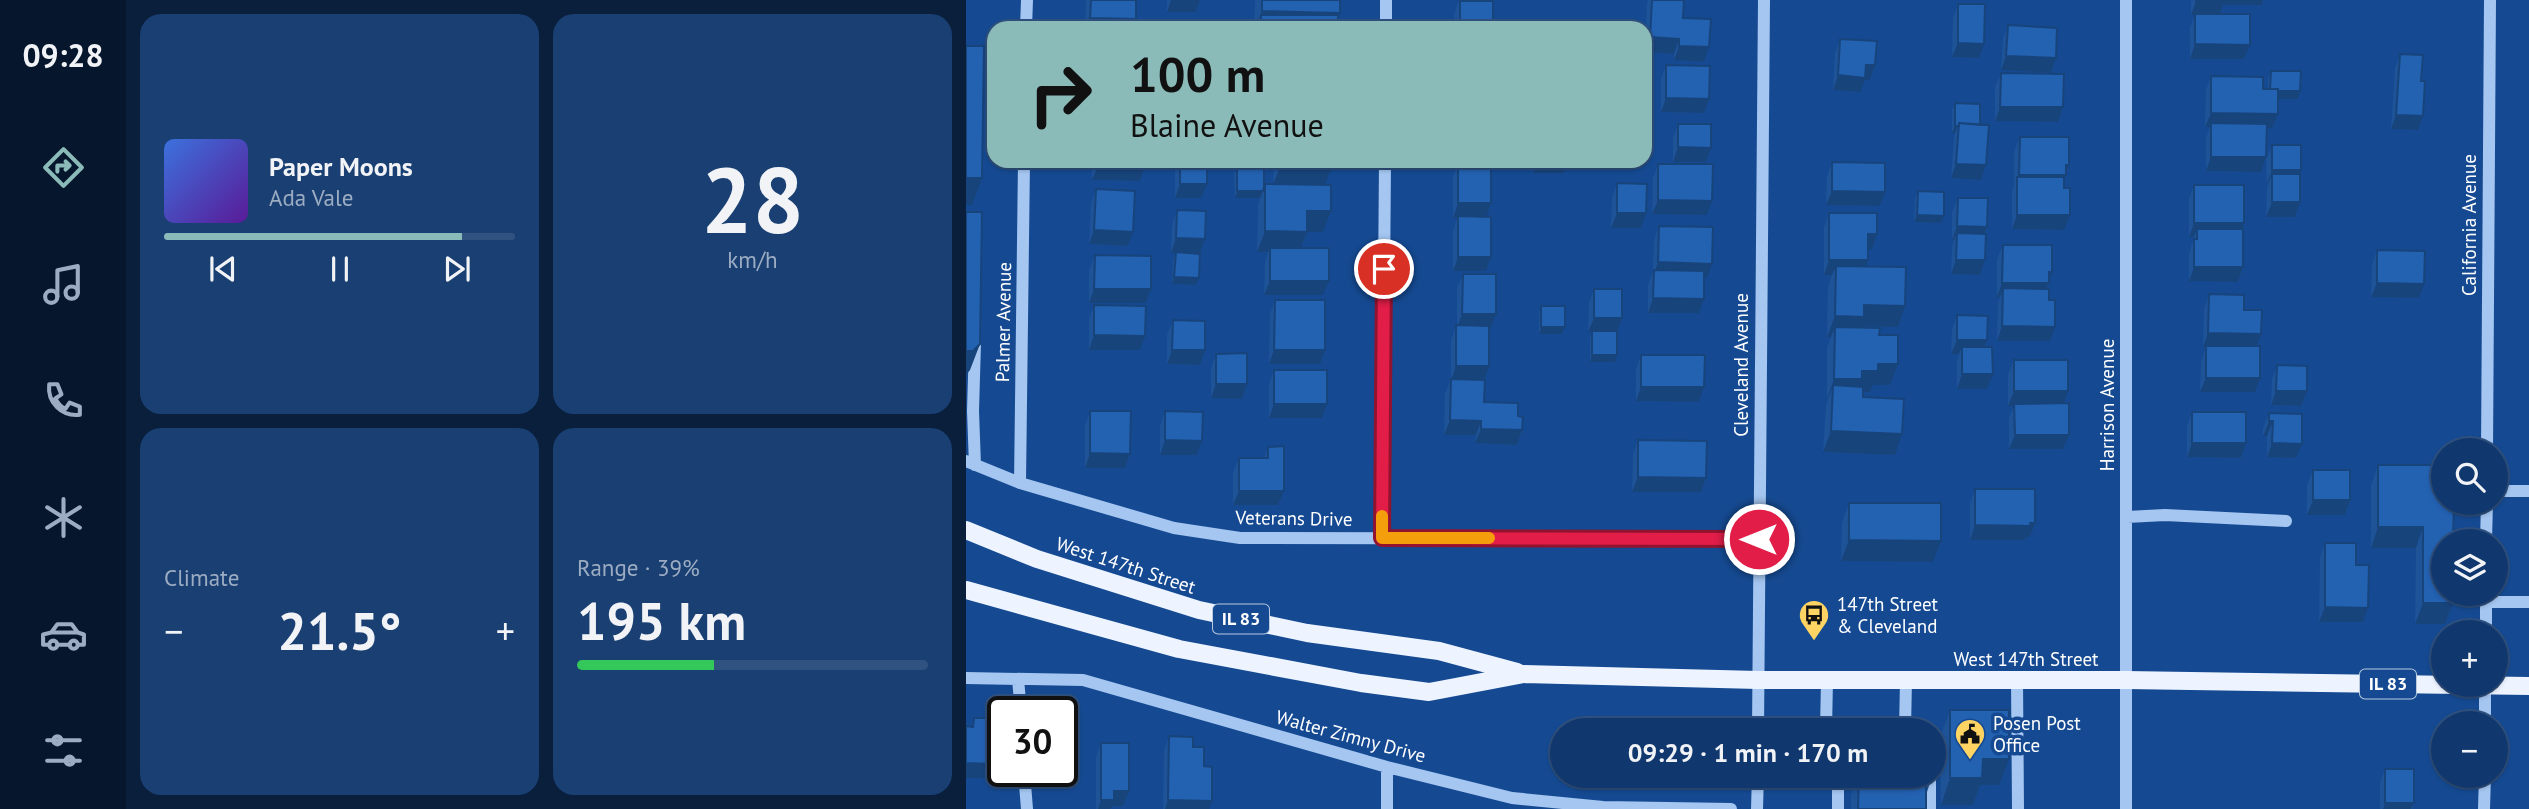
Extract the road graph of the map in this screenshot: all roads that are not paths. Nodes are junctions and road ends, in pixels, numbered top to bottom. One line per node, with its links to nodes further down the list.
1 (1027, 0): 6 (street)
2 (1386, 0): 7 (street)
3 (1763, 0): 21 (street, Cleveland Avenue)
4 (2126, 0): 17 (street, Harrison Avenue)
5 (2490, 0): 12 (street, California Avenue)
6 (1027, 21)
7 (1386, 21)
8 (1024, 168): 14 (street, Palmer Avenue)
9 (1385, 168): 20 (street)
10 (976, 327): 11 (street)
11 (970, 410): 13 (street)
12 (2487, 438)
13 (971, 463): 14 (street, Veterans Drive)
14 (1020, 483): 20 (street, Veterans Drive)
15 (2508, 491): 16 (street)
16 (2529, 491)
17 (2127, 517): 18 (street); 32 (street, Harrison Avenue)
18 (2286, 521)
19 (966, 530): 25 (main road, West 147th Street / IL 83)
20 (1382, 538): 21 (street, Veterans Drive)
21 (1759, 539): 28 (street, Cleveland Avenue)
22 (966, 590): 25 (main road, West 147th Street / IL 83)
23 (2508, 600): 24 (street)
24 (2529, 601)
25 (1524, 674): 28 (main road, West 147th Street / IL 83)
26 (966, 678): 27 (street, Walter Zimny Drive)
27 (1018, 679): 36 (street); 40 (street, Walter Zimny Drive)
28 (1758, 680): 29 (main road, West 147th Street / IL 83); 37 (street, Cleveland Avenue)
29 (1827, 680): 30 (main road, West 147th Street / IL 83); 38 (street)
30 (1906, 680): 31 (main road, West 147th Street / IL 83); 39 (street)
31 (2017, 680): 32 (main road, West 147th Street / IL 83); 53 (street)
32 (2126, 680): 33 (main road, West 147th Street / IL 83); 54 (street, Harrison Avenue)
33 (2431, 684)
34 (2508, 685): 35 (main road, West 147th Street / IL 83)
35 (2529, 685)
36 (1020, 696)
37 (1758, 718)
38 (1826, 718)
39 (1905, 718)
40 (1388, 767): 46 (street, Walter Zimny Drive); 48 (street)
41 (1025, 787): 47 (street)
42 (1758, 788): 50 (street)
43 (1838, 788): 51 (street)
44 (1927, 788): 52 (street)
45 (2485, 788): 55 (street)
46 (1571, 806): 49 (street, Walter Zimny Drive)
47 (1027, 809)
48 (1387, 809)
49 (1731, 809)
50 (1757, 809)
51 (1838, 809)
52 (1930, 809)
53 (2018, 809)
54 (2126, 809)
55 (2484, 809)

